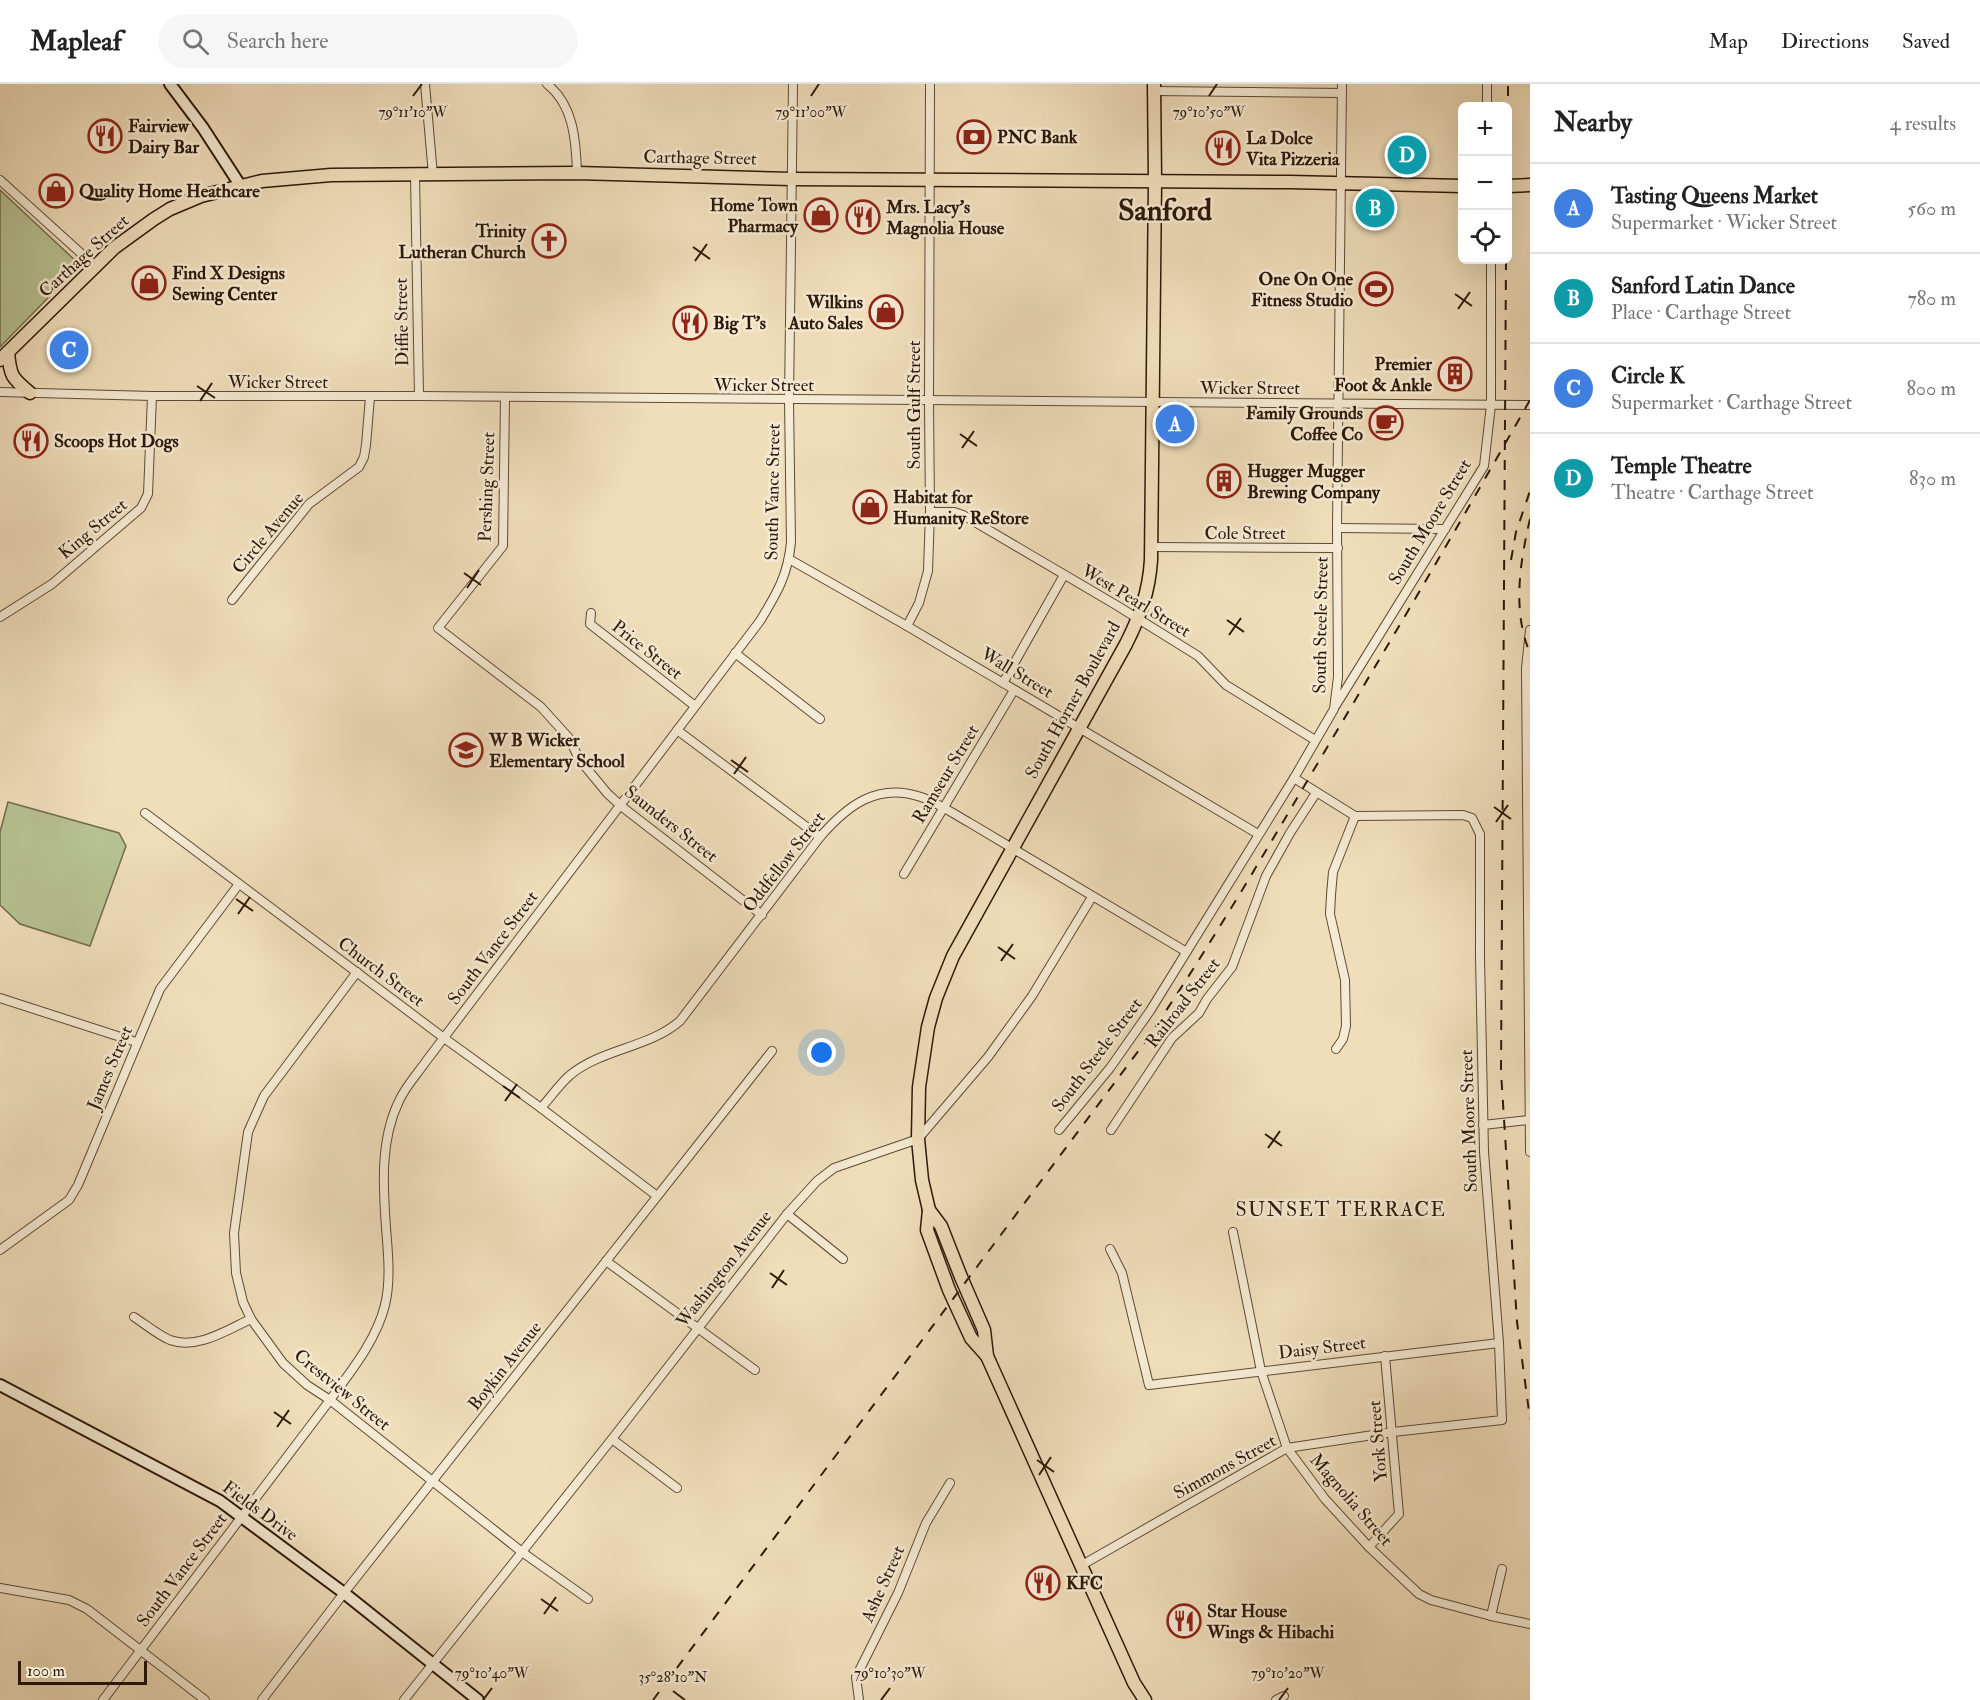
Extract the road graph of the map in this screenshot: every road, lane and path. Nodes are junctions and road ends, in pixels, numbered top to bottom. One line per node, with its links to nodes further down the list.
1 (170, 84): 18 (street)
2 (426, 84): 12 (street)
3 (547, 84): 10 (street)
4 (793, 84): 13 (street, South Vance Street)
5 (930, 84): 15 (street, South Gulf Street)
6 (1487, 84): 9 (street)
7 (1154, 87): 8 (street); 16 (main road, South Horner Boulevard)
8 (1342, 88): 17 (street, South Steele Street)
9 (1487, 102)
10 (577, 173): 12 (main road, Carthage Street); 13 (main road, Carthage Street)
11 (415, 175): 12 (main road, Carthage Street); 18 (main road, Carthage Street); 28 (street, Diffie Street)
12 (433, 175)
13 (792, 179): 15 (main road, Carthage Street); 31 (street, South Vance Street)
14 (0, 180): 23 (street)
15 (929, 180): 16 (main road, Carthage Street); 32 (street, South Gulf Street)
16 (1155, 181): 17 (main road, Carthage Street); 33 (main road, South Horner Boulevard)
17 (1340, 184): 20 (main road, Carthage Street); 34 (street, South Steele Street)
18 (240, 185): 23 (main road, Carthage Street)
19 (1530, 185): 21 (main road)
20 (1458, 186)
21 (1512, 186)
22 (1491, 264): 35 (street, South Moore Street)
23 (95, 266): 24 (main road, Carthage Street)
24 (4, 356): 26 (main road)
25 (0, 392): 26 (street, Wicker Street)
26 (30, 393): 27 (street, Wicker Street)
27 (152, 396): 29 (street, Wicker Street); 46 (street, King Street)
28 (418, 396): 29 (street, Wicker Street); 30 (street, Wicker Street)
29 (370, 397): 44 (street, Circle Avenue)
30 (505, 398): 31 (street, Wicker Street); 49 (street, Pershing Street)
31 (789, 400): 32 (street, Wicker Street); 42 (street, South Vance Street)
32 (929, 402): 33 (street, Wicker Street); 37 (street, South Gulf Street)
33 (1153, 402): 34 (street, Wicker Street); 40 (main road, South Horner Boulevard)
34 (1339, 403): 35 (street, Wicker Street); 38 (street, South Steele Street)
35 (1491, 405): 36 (street, Wicker Street); 39 (street, South Moore Street)
36 (1529, 405)
37 (930, 512): 43 (street, West Pearl Street); 48 (street, South Gulf Street)
38 (1337, 528): 39 (street); 41 (street, South Steele Street)
39 (1445, 529): 55 (street, South Moore Street)
40 (1151, 548): 41 (street, Cole Street); 47 (main road, South Horner Boulevard)
41 (1338, 548): 55 (street, South Steele Street)
42 (789, 559): 48 (street, Wall Street); 51 (street, South Vance Street)
43 (1064, 575): 47 (street, West Pearl Street); 52 (street)
44 (232, 600)
45 (591, 613): 54 (street, Price Street)
46 (0, 617)
47 (1139, 619): 57 (main road, South Horner Boulevard); 59 (street, West Pearl Street)
48 (907, 626): 52 (street, Wall Street)
49 (438, 628): 62 (street, Saunders Street)
50 (1530, 630): 64 (street)
51 (735, 653): 54 (street, South Vance Street); 56 (street)
52 (1003, 683): 53 (street, Wall Street)
53 (1014, 690): 57 (street, Wall Street); 63 (street, Ramseur Street)
54 (695, 706): 58 (street, South Vance Street)
55 (1334, 709): 59 (street, South Steele Street)
56 (820, 719)
57 (1079, 728): 67 (street, Wall Street); 69 (main road, South Horner Boulevard)
58 (677, 730): 62 (street, South Vance Street); 68 (street)
59 (1316, 740): 60 (street, South Steele Street)
60 (1294, 778): 61 (street); 67 (street, South Steele Street)
61 (1316, 793): 66 (street); 85 (street, Railroad Street)
62 (621, 806): 73 (street, Saunders Street); 77 (street, South Vance Street)
63 (942, 808): 68 (street, Oddfellow Street); 69 (street, Oddfellow Street); 70 (street, Ramseur Street)
64 (1529, 810): 82 (street)
65 (145, 813): 71 (street, Church Street)
66 (1355, 816): 79 (street); 83 (street, South Moore Street)
67 (1258, 834): 74 (street, South Steele Street)
68 (820, 837): 73 (street, Oddfellow Street)
69 (1012, 848): 72 (street, Oddfellow Street); 86 (main road, South Horner Boulevard)
70 (903, 874)
71 (239, 884): 75 (street, Church Street); 78 (street, James Street)
72 (1092, 897): 74 (street, Oddfellow Street); 86 (street)
73 (762, 915): 81 (street, Oddfellow Street)
74 (1185, 951): 84 (street, South Steele Street)
75 (357, 972): 77 (street, Church Street); 96 (street, Crestview Street)
76 (0, 998): 78 (street)
77 (444, 1038): 81 (street, Church Street); 103 (street, South Vance Street)
78 (136, 1042): 92 (street, James Street)
79 (1336, 1048)
80 (772, 1051): 88 (street, Boykin Avenue)
81 (541, 1108): 88 (street, Church Street)
82 (1529, 1120): 83 (street); 87 (street)
83 (1483, 1125): 98 (street, South Moore Street)
84 (1059, 1130)
85 (1111, 1130)
86 (918, 1139): 89 (street, Washington Avenue); 114 (main road, South Horner Boulevard)
87 (1530, 1152)
88 (657, 1196): 94 (street, Boykin Avenue)
89 (787, 1214): 93 (street); 97 (street, Washington Avenue)
90 (1233, 1232): 101 (street, Magnolia Street)
91 (1110, 1249): 101 (street, Daisy Street)
92 (0, 1250)
93 (843, 1258)
94 (606, 1261): 97 (street); 108 (street, Boykin Avenue)
95 (134, 1317): 96 (street)
96 (251, 1319): 103 (street, Crestview Street)
97 (697, 1328): 100 (street); 106 (street, Washington Avenue)
98 (1499, 1343): 99 (street, Daisy Street); 104 (street, South Moore Street)
99 (1385, 1356): 101 (street, Daisy Street); 105 (street, York Street)
100 (754, 1370)
101 (1261, 1371): 107 (street, Magnolia Street)
102 (0, 1385): 111 (street, Fields Drive)
103 (330, 1400): 108 (street, Crestview Street); 111 (street, South Vance Street)
104 (1502, 1420): 105 (street, Simmons Street)
105 (1393, 1432): 107 (street, Simmons Street); 112 (street, York Street)
106 (612, 1439): 110 (street); 113 (street, Washington Avenue)
107 (1287, 1448): 112 (street, Magnolia Street); 114 (street, Simmons Street)
108 (433, 1482): 113 (street, Crestview Street); 117 (street, Boykin Avenue)
109 (950, 1483): 128 (street, Ashe Street)
110 (678, 1488)
111 (241, 1516): 117 (street, Fields Drive); 121 (street, South Vance Street)
112 (1369, 1547): 119 (street, Magnolia Street)
113 (522, 1552): 118 (street, Crestview Street); 122 (street, Washington Avenue)
114 (1082, 1565): 129 (main road, South Horner Boulevard)
115 (1502, 1569): 119 (street)
116 (0, 1588): 121 (street)
117 (344, 1593): 122 (street, Fields Drive); 125 (street, Boykin Avenue)
118 (588, 1599)
119 (1491, 1616): 120 (street, Magnolia Street)
120 (1530, 1624)
121 (141, 1650): 123 (street, South Vance Street); 124 (street)
122 (433, 1663): 126 (street, Washington Avenue); 127 (street, Fields Drive)
123 (103, 1700)
124 (206, 1700)
125 (262, 1700)
126 (404, 1700)
127 (478, 1700)
128 (859, 1700)
129 (1145, 1700)

